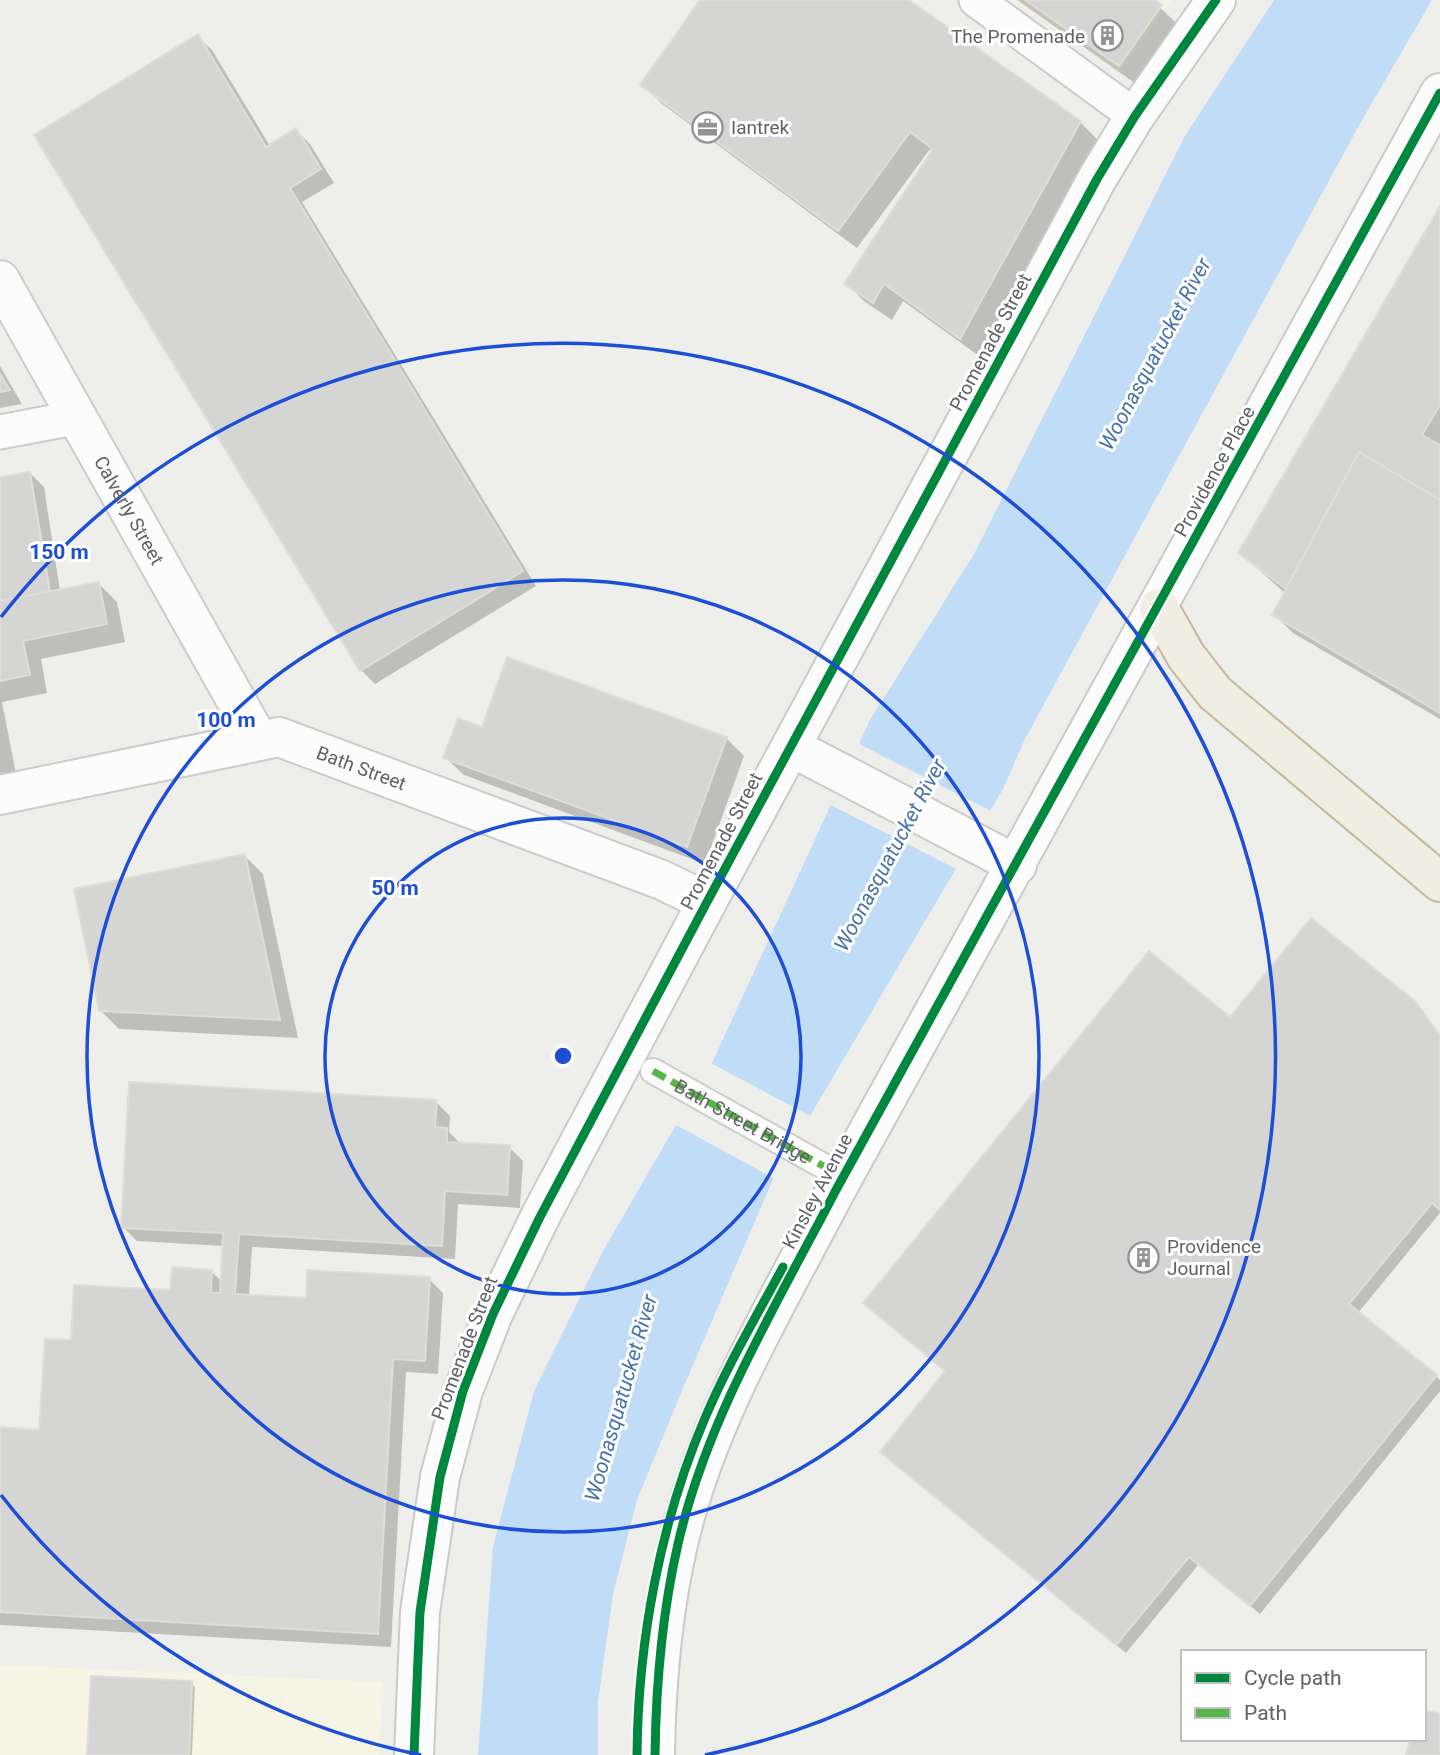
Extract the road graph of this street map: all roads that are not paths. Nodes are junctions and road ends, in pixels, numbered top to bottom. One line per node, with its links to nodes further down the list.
1 (976, 0): 4 (street)
2 (1216, 0): 4 (main road, Promenade Street)
3 (1440, 93): 8 (main road, Providence Place)
4 (1135, 116): 10 (main road, Promenade Street)
5 (0, 280): 6 (main road, Calverly Street)
6 (79, 417): 7 (street); 9 (main road, Calverly Street)
7 (0, 432)
8 (1159, 608): 12 (main road, Providence Place); 13 (highway)
9 (259, 740): 11 (main road, Bath Street); 14 (main road, Bath Street)
10 (792, 747): 12 (main road); 14 (main road, Promenade Street)
11 (0, 795)
12 (1001, 857): 18 (main road, Kinsley Avenue)
13 (1440, 882)
14 (707, 902): 17 (main road, Promenade Street)
15 (662, 1076): 16 (street, Bath Street Bridge)
16 (834, 1172)
17 (414, 1755)
18 (655, 1755)

